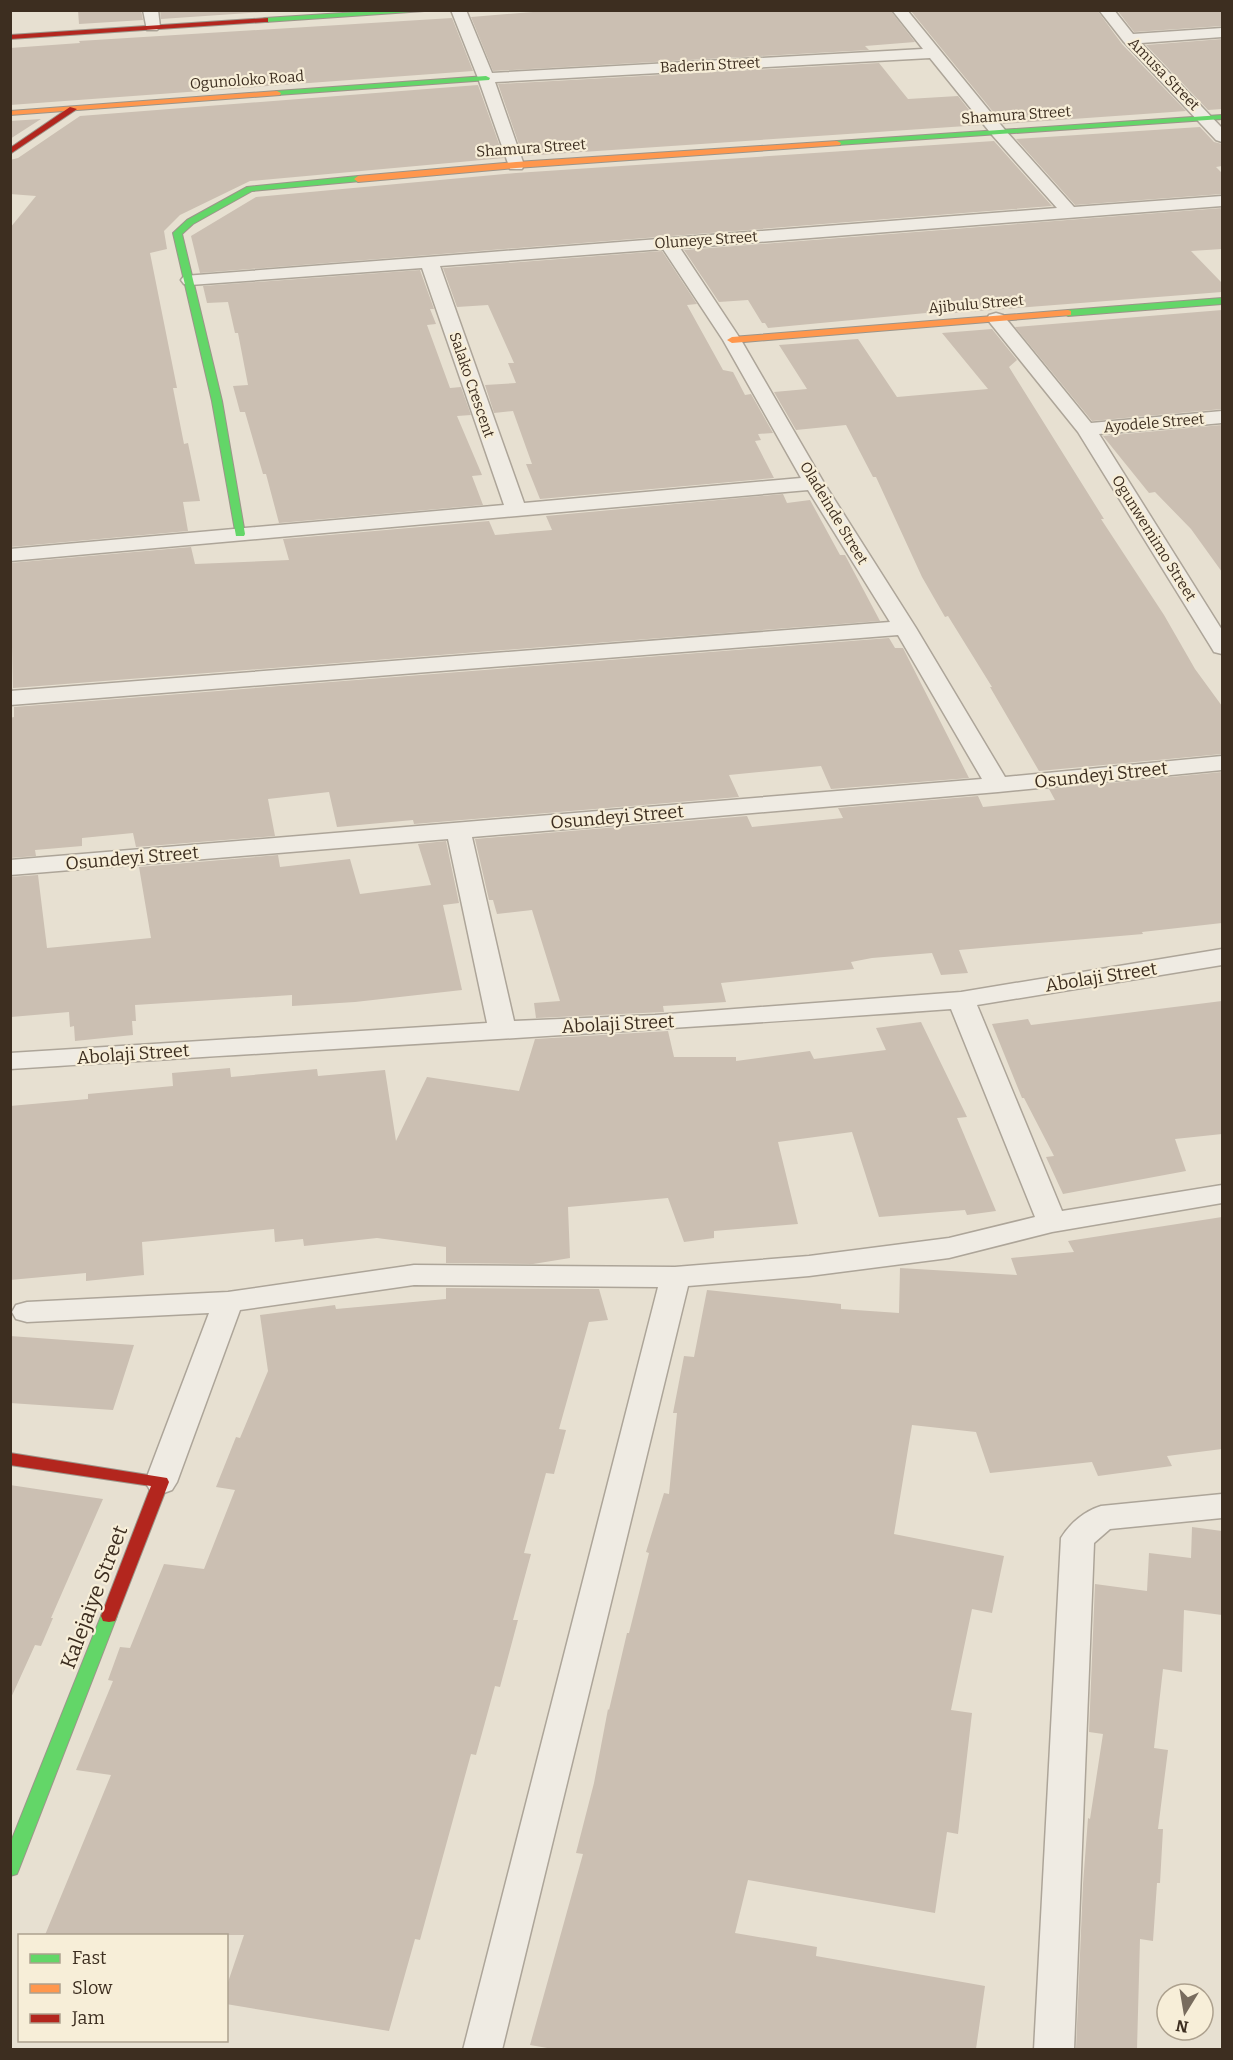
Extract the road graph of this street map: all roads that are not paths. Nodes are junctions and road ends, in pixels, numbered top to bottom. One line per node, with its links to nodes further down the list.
1 (150, 10): 6 (street)
2 (436, 10): 6 (street)
3 (458, 10): 11 (street)
4 (899, 10): 10 (street)
5 (1106, 10): 9 (street, Amusa Street)
6 (152, 27): 8 (street)
7 (1222, 32): 9 (street)
8 (10, 38)
9 (1129, 39): 14 (street, Amusa Street)
10 (933, 53): 11 (street, Baderin Street); 15 (street)
11 (486, 78): 12 (street, Ogunoloko Road); 18 (street)
12 (73, 109): 13 (street, Ogunoloko Road); 17 (street)
13 (10, 113)
14 (1214, 118): 15 (street, Shamura Street); 16 (street, Amusa Street)
15 (999, 132): 18 (street, Shamura Street); 20 (street)
16 (1222, 138)
17 (10, 152)
18 (516, 165): 23 (street, Shamura Street)
19 (1222, 201): 20 (street, Oluneye Street)
20 (1070, 213): 21 (street, Oluneye Street)
21 (668, 243): 22 (street, Oluneye Street); 26 (street, Oladeinde Street)
22 (429, 261): 23 (street, Oluneye Street); 30 (street, Salako Crescent)
23 (190, 280): 31 (street, Shamura Street)
24 (1222, 302): 25 (street, Ajibulu Street)
25 (996, 319): 26 (street, Ajibulu Street); 28 (street, Ogunwemimo Street)
26 (732, 340): 29 (street, Oladeinde Street)
27 (1222, 417): 28 (street, Ayodele Street)
28 (1086, 429): 34 (street, Ogunwemimo Street)
29 (814, 483): 30 (street); 33 (street, Oladeinde Street)
30 (516, 510): 31 (street)
31 (240, 534): 32 (street)
32 (10, 555)
33 (905, 627): 35 (street); 37 (street, Oladeinde Street)
34 (1222, 646)
35 (10, 698)
36 (1222, 763): 37 (street, Osundeyi Street)
37 (998, 785): 38 (street, Osundeyi Street)
38 (458, 830): 39 (street, Osundeyi Street); 42 (street)
39 (10, 867)
40 (1222, 957): 41 (street, Abolaji Street)
41 (961, 1000): 42 (street, Abolaji Street); 45 (street)
42 (502, 1030): 43 (street, Abolaji Street)
43 (10, 1061)
44 (1222, 1194): 45 (street)
45 (1052, 1222): 46 (street)
46 (675, 1277): 47 (street); 53 (street)
47 (228, 1302): 48 (street); 50 (street)
48 (27, 1312)
49 (10, 1459): 50 (street)
50 (160, 1482): 52 (street, Kalejaiye Street)
51 (1222, 1506): 54 (street)
52 (14, 1850)
53 (483, 2049)
54 (1054, 2049)

